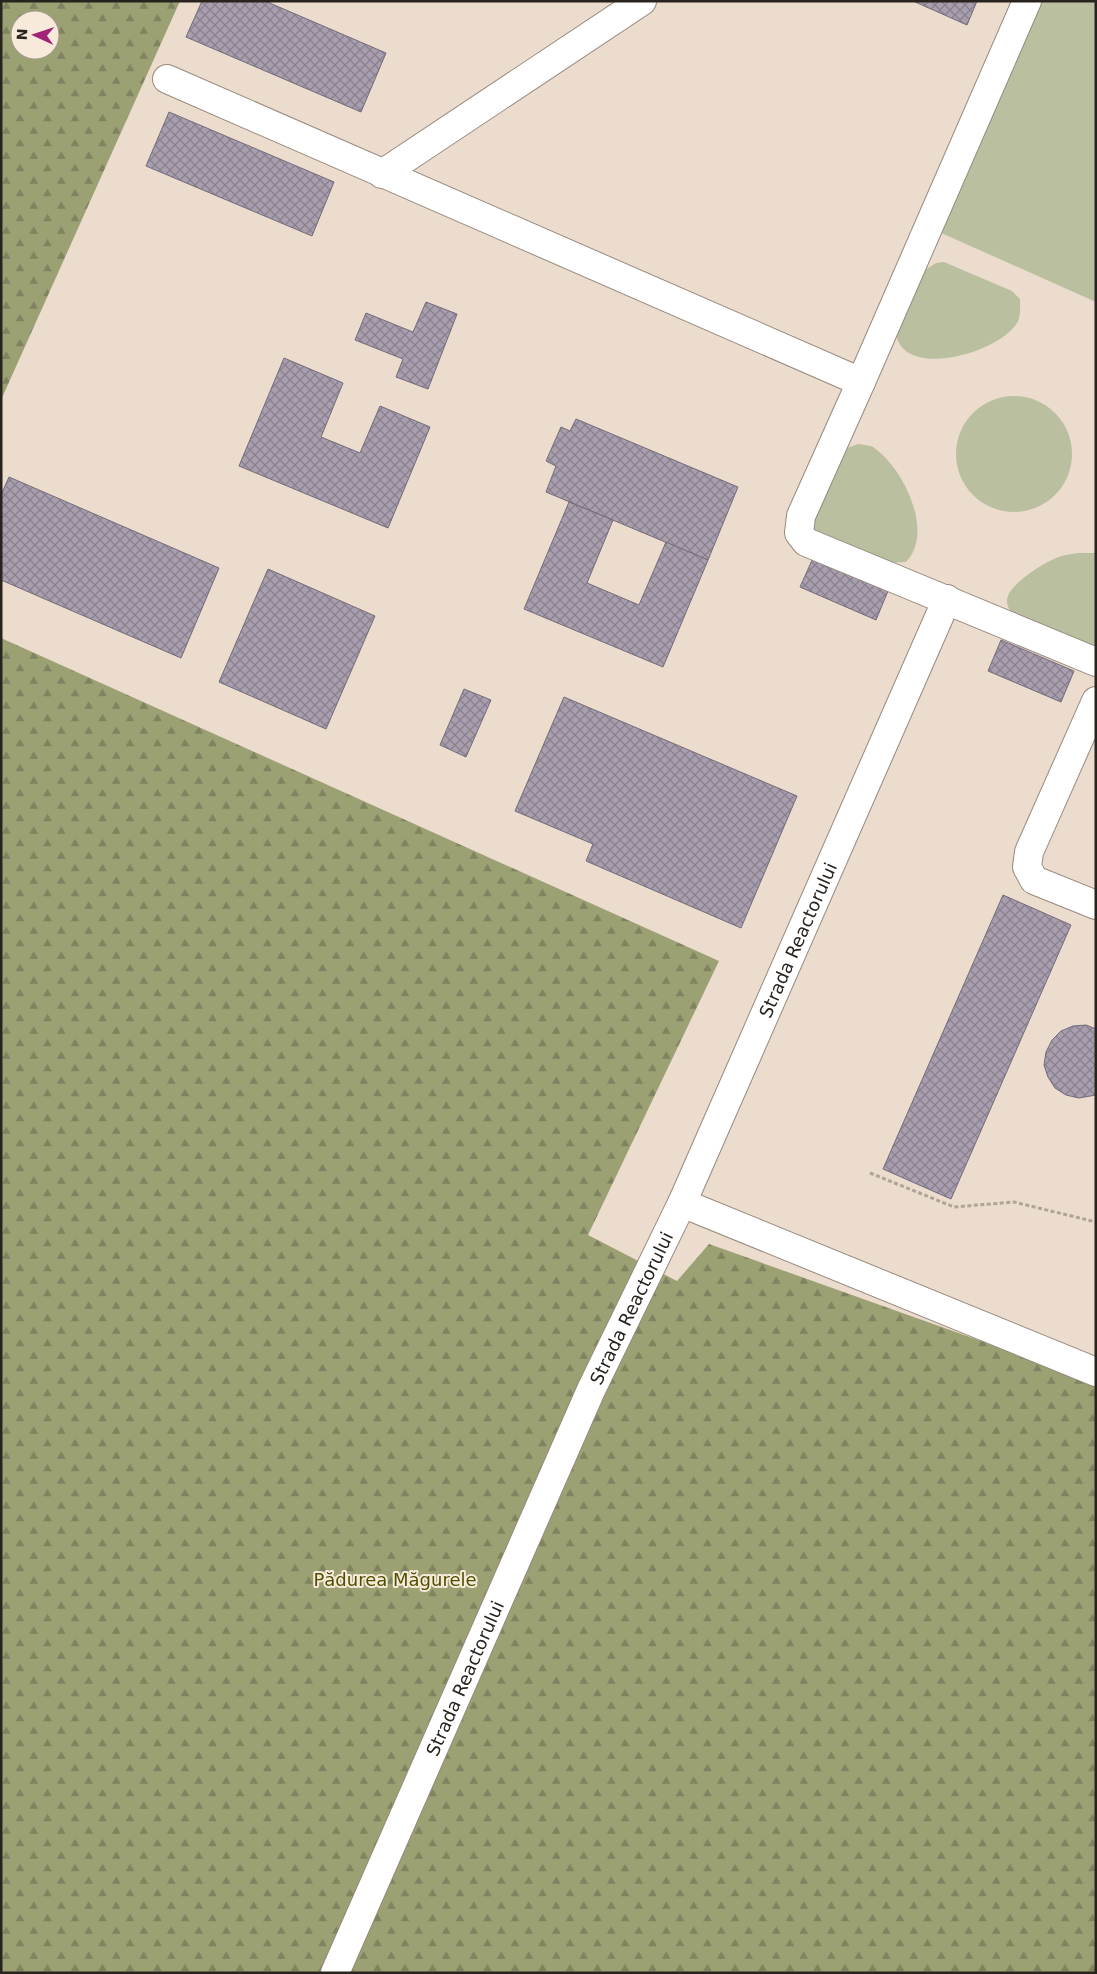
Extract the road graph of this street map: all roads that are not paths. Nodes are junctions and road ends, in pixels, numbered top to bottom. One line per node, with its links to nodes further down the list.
1 (642, 1): 4 (street)
2 (1027, 1): 5 (street)
3 (167, 79): 4 (street)
4 (382, 174): 5 (street)
5 (861, 382): 6 (street)
6 (947, 599): 7 (street); 10 (street, Strada Reactorului)
7 (1096, 662)
8 (1096, 700): 9 (street)
9 (1096, 905)
10 (682, 1203): 11 (street); 12 (street, Strada Reactorului)
11 (1096, 1372)
12 (335, 1973)

